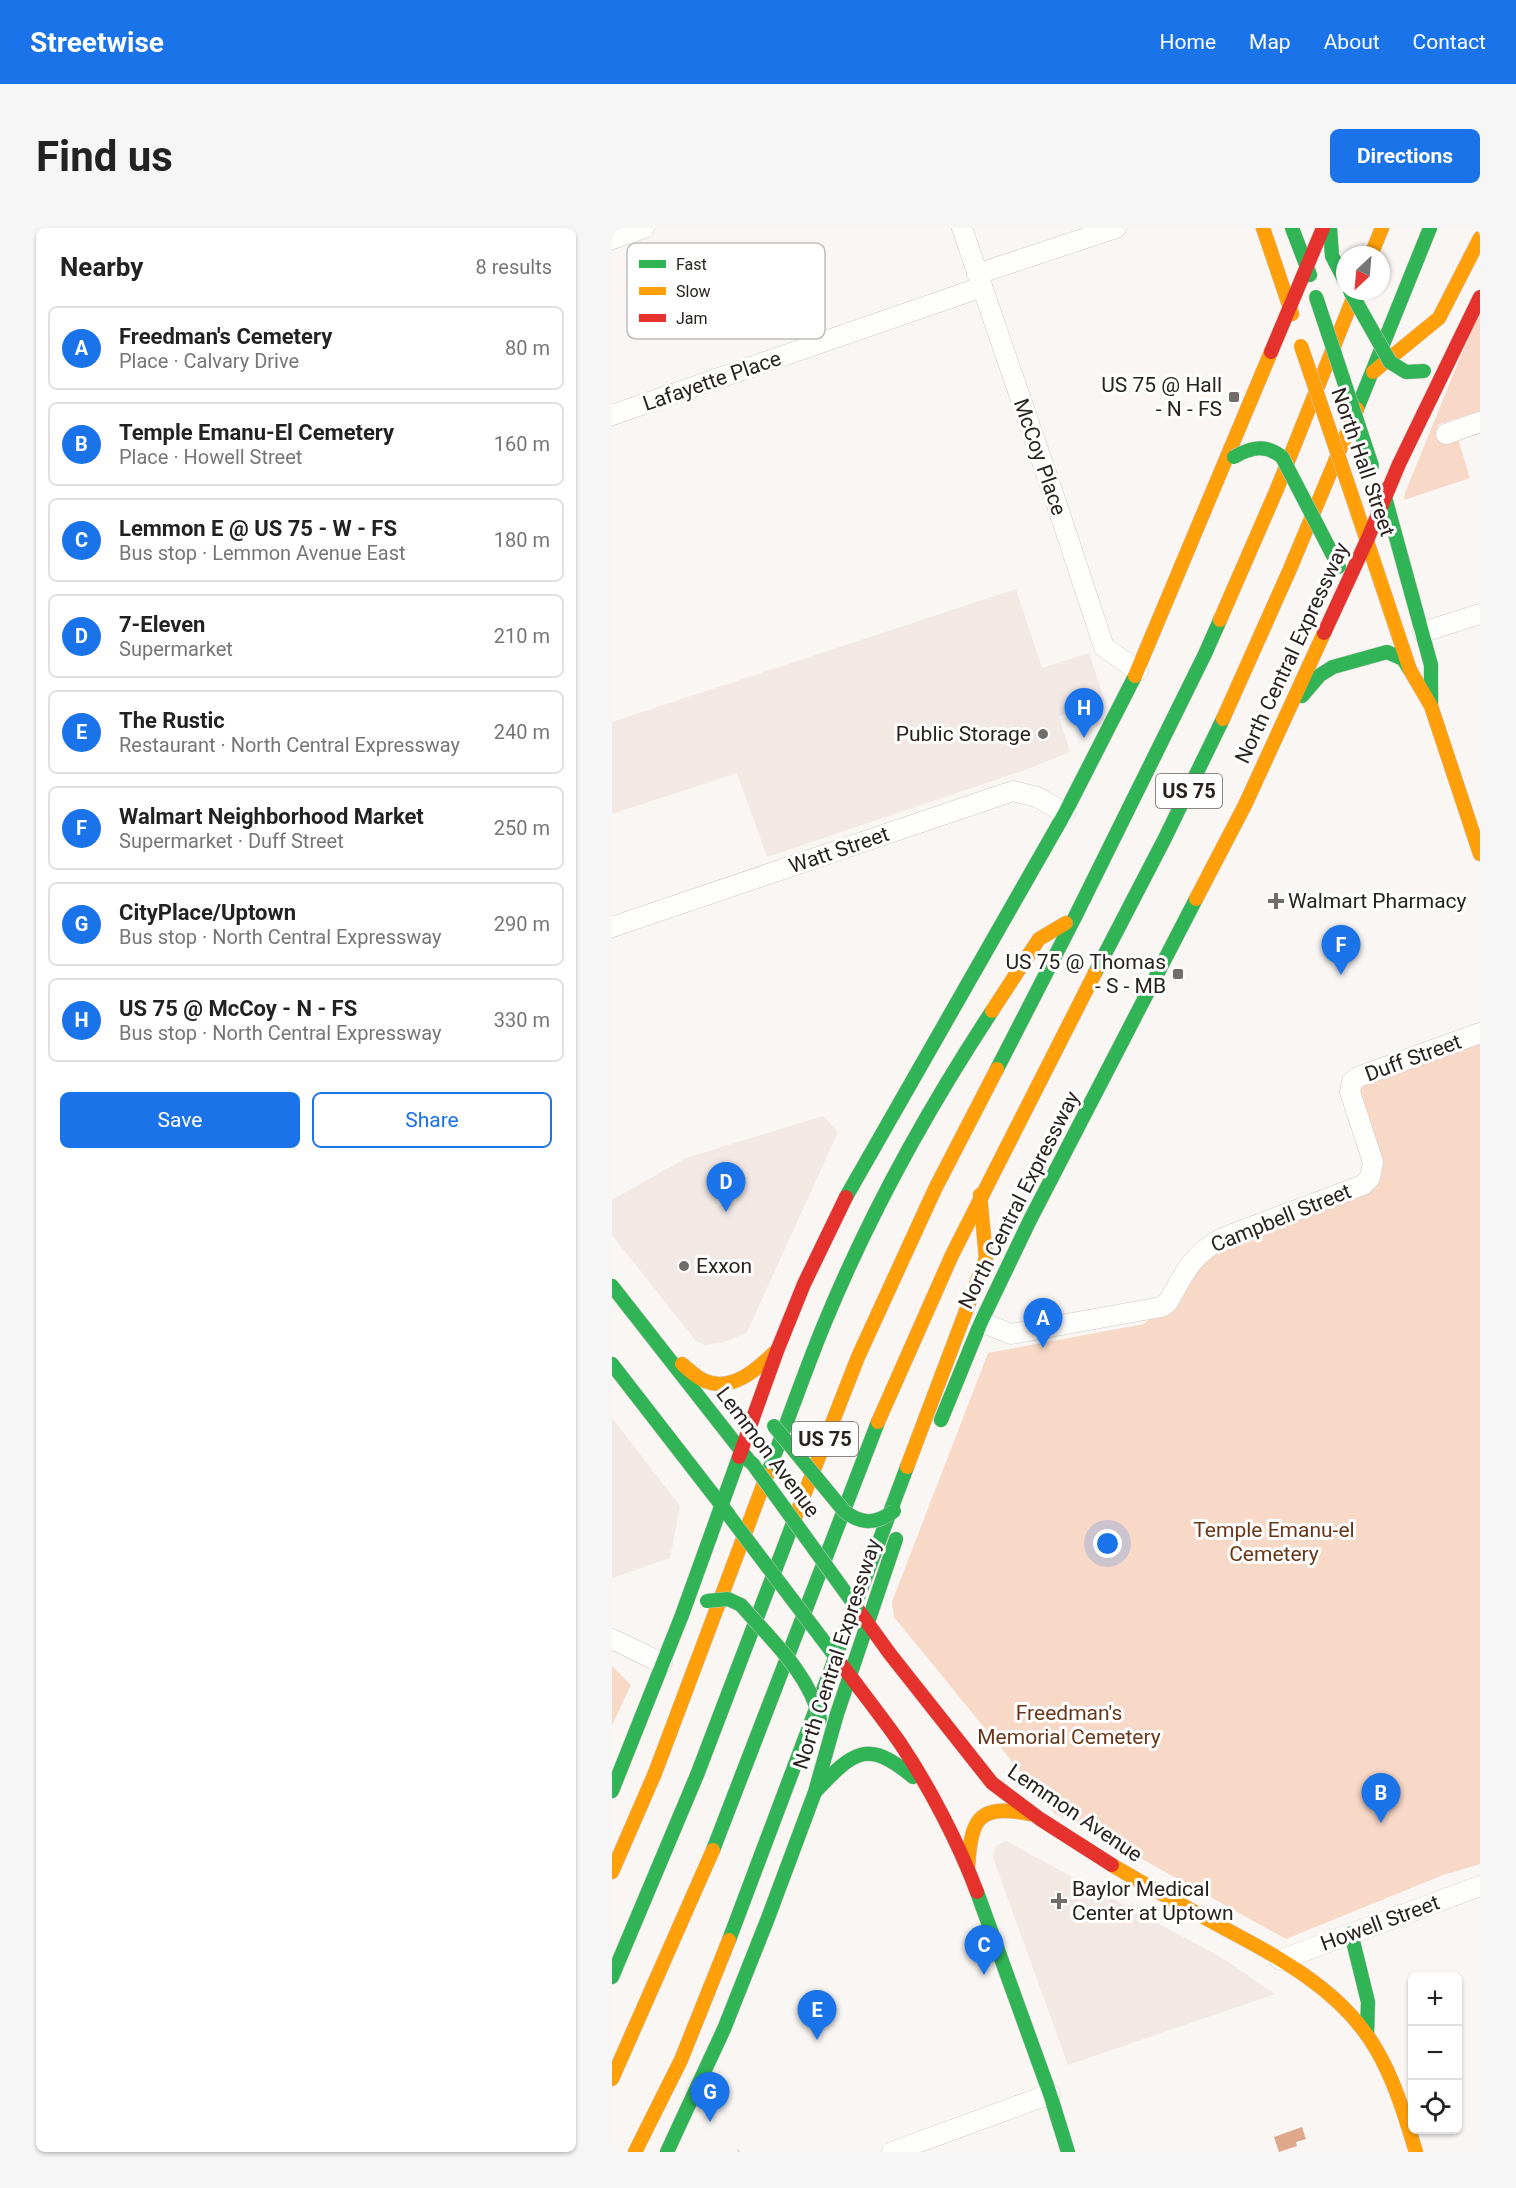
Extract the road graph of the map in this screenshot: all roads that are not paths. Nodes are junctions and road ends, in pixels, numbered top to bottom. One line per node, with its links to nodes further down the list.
1 (644, 228): 11 (street)
2 (962, 228): 15 (street, McCoy Place)
3 (1116, 228): 15 (street, Lafayette Place)
4 (1263, 228): 19 (main road, North Hall Street)
5 (1292, 228): 14 (main road, North Hall Street)
6 (1323, 228): 14 (main road)
7 (1330, 228): 13 (main road)
8 (1382, 228): 12 (main road)
9 (1430, 228): 25 (main road, North Central Expressway / US 75)
10 (1480, 238): 25 (main road)
11 (612, 239)
12 (1375, 246)
13 (1336, 265)
14 (1307, 267): 19 (main road); 26 (main road, North Hall Street, bridge)
15 (980, 281): 20 (street, Lafayette Place); 40 (street, McCoy Place)
16 (1480, 297): 23 (main road, North Central Expressway)
17 (1352, 300): 45 (main road, US 75)
18 (1355, 300): 23 (main road, bridge)
19 (1290, 307): 21 (main road, North Hall Street); 24 (main road)
20 (825, 337)
21 (1295, 338): 24 (main road); 26 (main road); 30 (main road, North Hall Street, bridge)
22 (821, 339): 27 (street, Lafayette Place)
23 (1447, 362): 34 (main road, North Central Expressway)
24 (1266, 365): 32 (main road)
25 (1371, 374): 49 (main road, North Central Expressway / US 75)
26 (1342, 376): 34 (main road, North Hall Street, bridge)
27 (612, 415)
28 (1480, 422): 29 (street)
29 (1446, 434)
30 (1336, 447): 31 (main road); 35 (main road, North Hall Street, bridge)
31 (1359, 473)
32 (1219, 476): 36 (main road, bridge); 40 (main road)
33 (1372, 484): 34 (main road)
34 (1385, 496): 35 (main road, North Central Expressway); 38 (main road, North Hall Street)
35 (1368, 538): 36 (main road, North Central Expressway); 39 (main road, North Hall Street)
36 (1341, 596): 42 (main road, North Central Expressway)
37 (1480, 614): 38 (street)
38 (1423, 632): 41 (main road, North Hall Street)
39 (1410, 670): 41 (main road, North Hall Street); 42 (main road)
40 (1138, 671): 43 (main road)
41 (1431, 706): 44 (main road, North Hall Street)
42 (1290, 709): 51 (main road, North Central Expressway)
43 (1065, 813): 46 (street, Watt Street); 53 (main road)
44 (1480, 854)
45 (1075, 917): 71 (main road); 75 (main road, US 75)
46 (612, 927)
47 (1480, 1033): 48 (street, Duff Street)
48 (1350, 1088): 51 (street, Campbell Street)
49 (980, 1196): 77 (main road, North Central Expressway / US 75); 79 (main road)
50 (612, 1286): 52 (main road, Lemmon Avenue)
51 (981, 1322): 56 (main road, North Central Expressway)
52 (663, 1349): 53 (main road); 57 (main road, Lemmon Avenue)
53 (777, 1351): 55 (main road)
54 (612, 1364): 59 (main road)
55 (765, 1385): 57 (main road); 60 (main road, bridge)
56 (936, 1432)
57 (741, 1449): 59 (main road); 62 (main road, Lemmon Avenue, bridge)
58 (918, 1477): 60 (main road)
59 (722, 1504): 61 (main road); 65 (main road, bridge)
60 (901, 1516): 62 (main road, North Central Expressway)
61 (682, 1615): 64 (main road); 67 (main road, bridge)
62 (868, 1624): 65 (main road, North Central Expressway); 69 (main road, Lemmon Avenue)
63 (612, 1639): 64 (street)
64 (662, 1663): 66 (main road)
65 (850, 1676): 67 (main road, North Central Expressway); 68 (main road)
66 (612, 1791)
67 (815, 1792): 68 (main road); 80 (main road, North Central Expressway)
68 (939, 1810): 70 (main road)
69 (1034, 1815): 70 (main road); 74 (main road, Lemmon Avenue)
70 (968, 1868): 78 (main road)
71 (612, 1872)
72 (1480, 1886): 73 (street, Howell Street)
73 (1352, 1933): 74 (street, Howell Street); 76 (main road)
74 (1280, 1959): 76 (main road, Lemmon Avenue)
75 (612, 1977)
76 (1367, 2035): 83 (main road, Lemmon Avenue)
77 (612, 2079)
78 (1050, 2094): 81 (street); 82 (main road)
79 (635, 2152)
80 (667, 2152)
81 (892, 2152)
82 (1068, 2152)
83 (1416, 2152)

